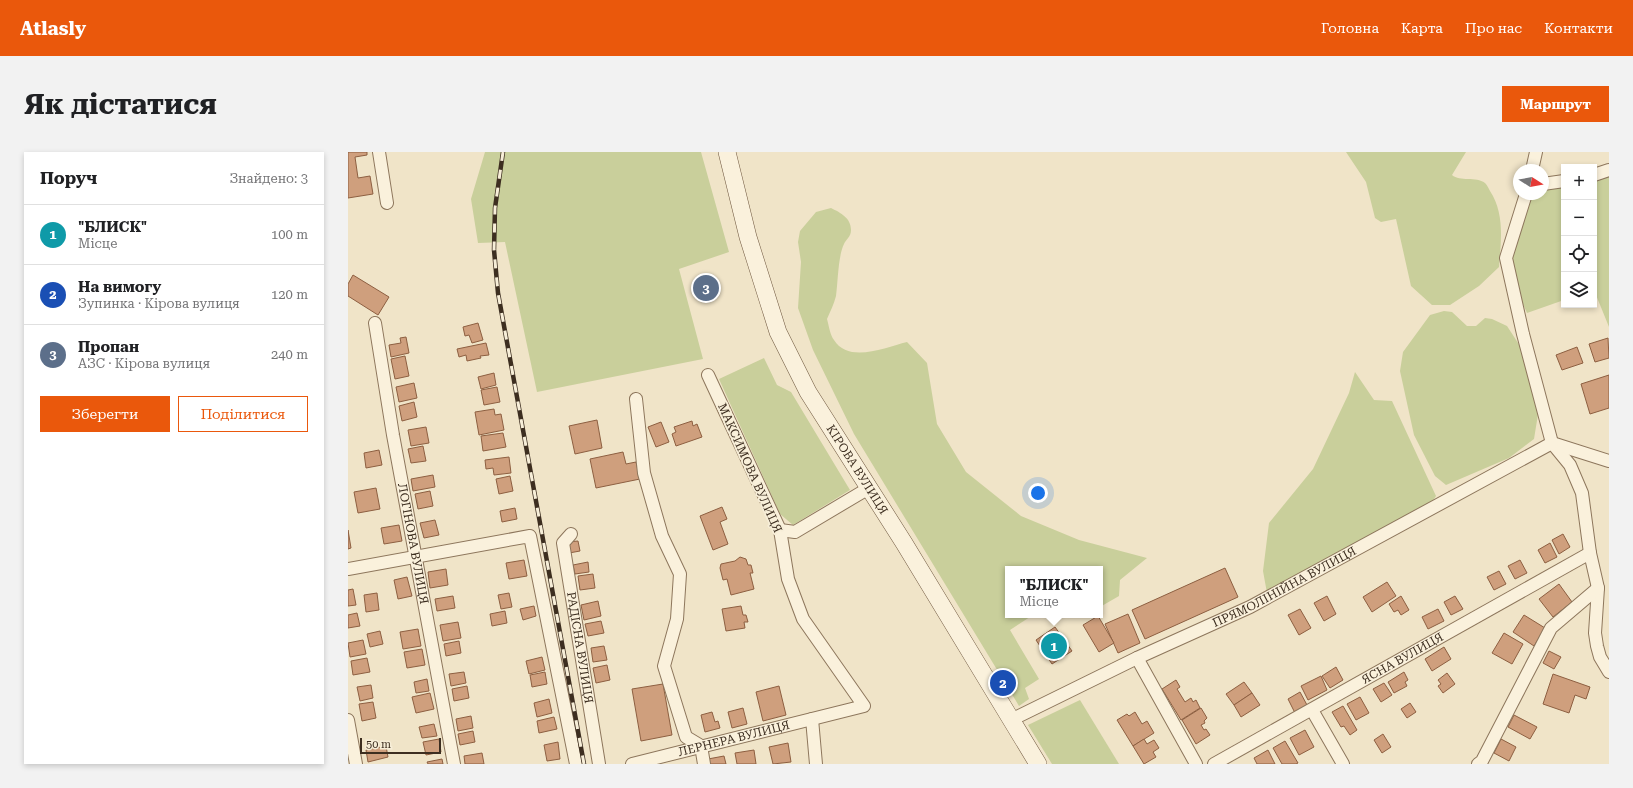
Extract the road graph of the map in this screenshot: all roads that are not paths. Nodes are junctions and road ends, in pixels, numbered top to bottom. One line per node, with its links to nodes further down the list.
1 (379, 152): 10 (street)
2 (728, 152): 16 (main road, КІРОВА ВУЛИЦЯ)
3 (1536, 152): 4 (street)
4 (1533, 164)
5 (1609, 170): 6 (street)
6 (1597, 174)
7 (1561, 181): 8 (street)
8 (1549, 183)
9 (1524, 200): 14 (street)
10 (387, 203)
11 (375, 323): 20 (street, ЛОГІНОВА ВУЛИЦЯ)
12 (708, 375): 17 (street, МАКСИМОВА ВУЛИЦЯ)
13 (636, 399): 29 (street)
14 (1552, 443): 15 (street); 19 (street); 23 (street, ПРЯМОЛІНІЙНА ВУЛИЦЯ)
15 (1609, 461)
16 (869, 488): 17 (street); 28 (main road, КІРОВА ВУЛИЦЯ)
17 (780, 530): 26 (street, МАКСИМОВА ВУЛИЦЯ)
18 (571, 534): 33 (street, РАДІСНА ВУЛИЦЯ)
19 (1590, 553): 22 (street); 25 (street, ЯСНА ВУЛИЦЯ)
20 (415, 557): 21 (street); 31 (street, ЛОГІНОВА ВУЛИЦЯ); 32 (street, РАДІСНА ВУЛИЦЯ)
21 (348, 569)
22 (1598, 588): 24 (street); 41 (street)
23 (1137, 658): 28 (street, ПРЯМОЛІНІЙНА ВУЛИЦЯ); 38 (street)
24 (1609, 672)
25 (1312, 710): 39 (street, ЯСНА ВУЛИЦЯ); 40 (street)
26 (812, 719): 29 (street, ЛЕРНЕРА ВУЛИЦЯ); 36 (street)
27 (348, 720): 30 (street)
28 (1011, 720): 37 (main road, КІРОВА ВУЛИЦЯ)
29 (701, 746): 34 (street, ЛЕРНЕРА ВУЛИЦЯ); 35 (street)
30 (356, 764)
31 (454, 764)
32 (576, 764)
33 (599, 764)
34 (632, 764)
35 (704, 764)
36 (816, 764)
37 (1038, 764)
38 (1196, 764)
39 (1214, 764)
40 (1343, 764)
41 (1478, 764)

